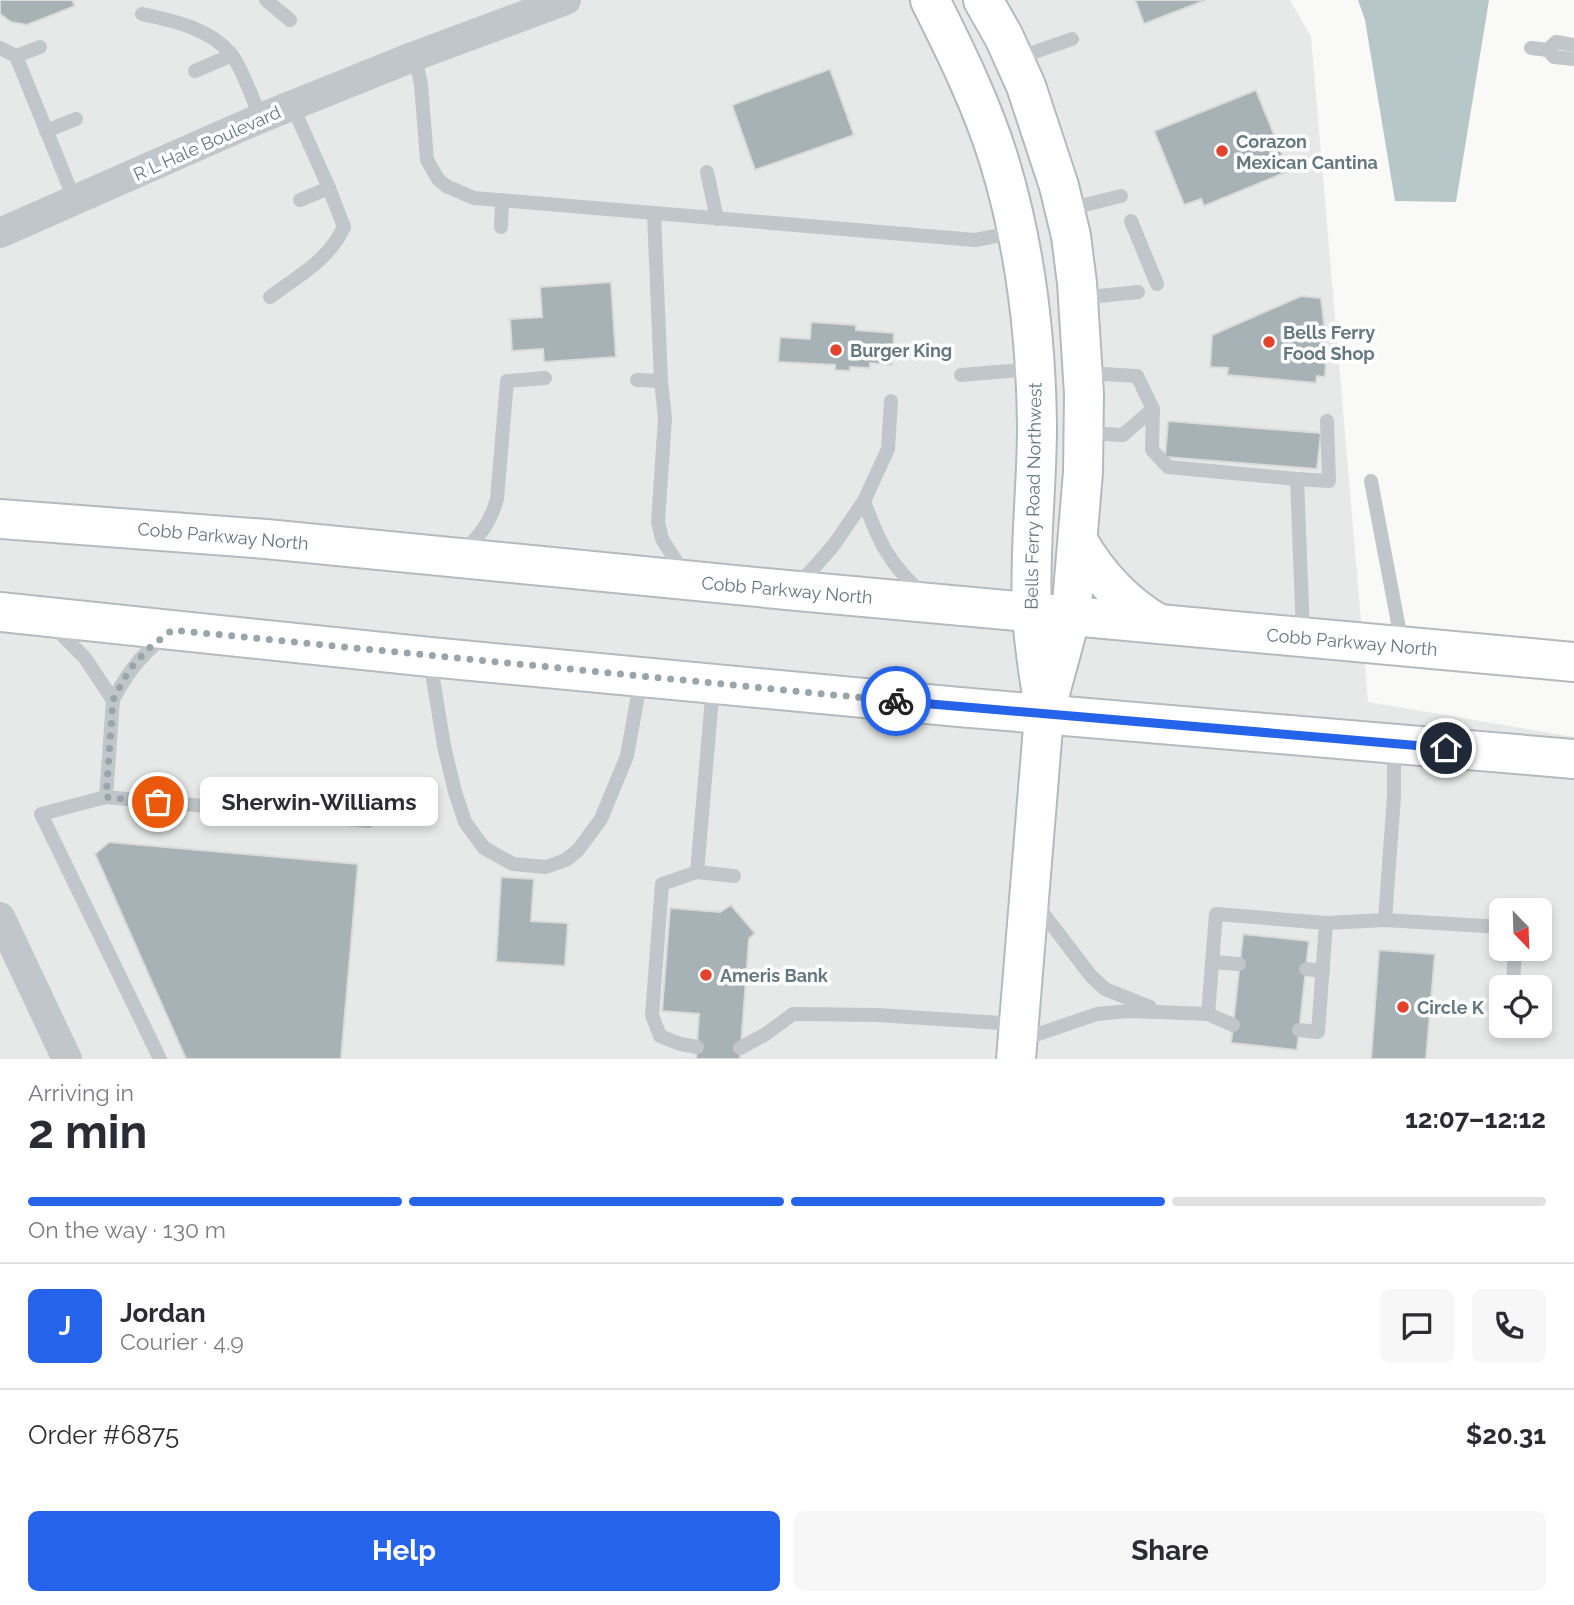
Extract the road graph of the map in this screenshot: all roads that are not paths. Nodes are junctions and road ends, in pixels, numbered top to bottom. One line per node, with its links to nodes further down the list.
1 (266, 0): 6 (lane)
2 (565, 0): 14 (street, R L Hale Boulevard)
3 (930, 0): 34 (main road, Bells Ferry Road Northwest)
4 (984, 0): 17 (main road, Bells Ferry Road Northwest)
5 (142, 15): 13 (lane)
6 (290, 20)
7 (1072, 38): 17 (lane)
8 (1574, 44): 12 (lane)
9 (40, 47): 15 (lane)
10 (0, 48): 15 (lane)
11 (1531, 48): 12 (lane)
12 (1548, 50): 16 (lane)
13 (232, 55): 18 (lane); 20 (lane)
14 (415, 56): 19 (street, R L Hale Boulevard); 27 (lane)
15 (16, 57): 22 (lane)
16 (1574, 59)
17 (1014, 60): 29 (main road, Bells Ferry Road Northwest)
18 (195, 71)
19 (292, 105): 20 (street, R L Hale Boulevard); 24 (lane)
20 (261, 118): 28 (street, R L Hale Boulevard)
21 (76, 120): 22 (lane)
22 (46, 131): 28 (lane)
23 (707, 172): 31 (lane)
24 (329, 188): 26 (lane); 38 (lane)
25 (1121, 196): 29 (lane)
26 (300, 200)
27 (502, 200): 30 (lane); 33 (lane)
28 (75, 201): 35 (street, R L Hale Boulevard)
29 (1064, 210): 39 (main road, Bells Ferry Road Northwest)
30 (654, 214): 31 (lane); 45 (lane)
31 (717, 219): 34 (lane)
32 (1131, 221): 36 (lane)
33 (501, 227)
34 (1017, 232): 40 (main road, Bells Ferry Road Northwest)
35 (0, 233)
36 (1157, 284)
37 (1138, 292): 39 (lane)
38 (270, 297)
39 (1078, 298): 41 (main road, Bells Ferry Road Northwest)
40 (1034, 369): 42 (lane); 60 (main road, Bells Ferry Road Northwest)
41 (1083, 373): 47 (lane); 49 (main road, Bells Ferry Road Northwest)
42 (961, 375)
43 (545, 378): 55 (lane)
44 (637, 380): 45 (lane)
45 (661, 381): 56 (lane)
46 (891, 401): 52 (lane)
47 (1153, 409): 49 (lane); 50 (lane)
48 (1327, 421): 50 (lane)
49 (1084, 433): 54 (main road, Bells Ferry Road Northwest)
50 (1297, 479): 65 (lane)
51 (1371, 481): 66 (lane)
52 (864, 501): 57 (lane); 58 (lane)
53 (0, 519): 55 (main road, Cobb Parkway North)
54 (1079, 541): 61 (main road, Bells Ferry Road Northwest); 63 (main road)
55 (454, 557): 56 (main road, Cobb Parkway North)
56 (691, 581): 57 (main road, Cobb Parkway North)
57 (787, 590): 58 (main road, Cobb Parkway North)
58 (934, 603): 60 (main road, Cobb Parkway North)
59 (0, 612): 62 (main road)
60 (1031, 612): 61 (main road, Cobb Parkway North); 72 (main road, Bells Ferry Road Northwest)
61 (1071, 616): 63 (main road, Cobb Parkway North); 72 (main road, Bells Ferry Road Northwest)
62 (45, 617): 64 (main road); 71 (lane)
63 (1159, 625): 65 (main road, Cobb Parkway North)
64 (172, 630): 67 (main road); 71 (lane)
65 (1303, 637): 66 (main road, Cobb Parkway North)
66 (1403, 646): 68 (main road, Cobb Parkway North)
67 (430, 657): 69 (main road); 69 (lane)
68 (1574, 662)
69 (641, 677): 70 (main road)
70 (713, 684): 72 (main road); 77 (lane)
71 (113, 700): 75 (lane)
72 (1044, 715): 73 (main road); 79 (main road, Bells Ferry Road Northwest)
73 (1394, 743): 74 (main road); 81 (lane)
74 (1574, 759)
75 (106, 797): 76 (lane); 96 (lane)
76 (368, 821)
77 (697, 872): 78 (lane); 93 (lane)
78 (734, 876)
79 (1029, 894): 88 (lane); 92 (main road, Bells Ferry Road Northwest)
80 (0, 918): 95 (street)
81 (1385, 920): 82 (lane); 83 (lane)
82 (1326, 923): 84 (lane); 87 (lane)
83 (1489, 926)
84 (1212, 962): 85 (lane); 89 (lane)
85 (1240, 964)
86 (1306, 970): 87 (lane)
87 (1323, 971): 91 (lane)
88 (1158, 1010): 89 (lane); 92 (lane)
89 (1208, 1014): 90 (lane)
90 (1233, 1025)
91 (1299, 1030)
92 (1017, 1042): 94 (lane)
93 (697, 1047)
94 (740, 1048)
95 (66, 1059)
96 (160, 1059)

